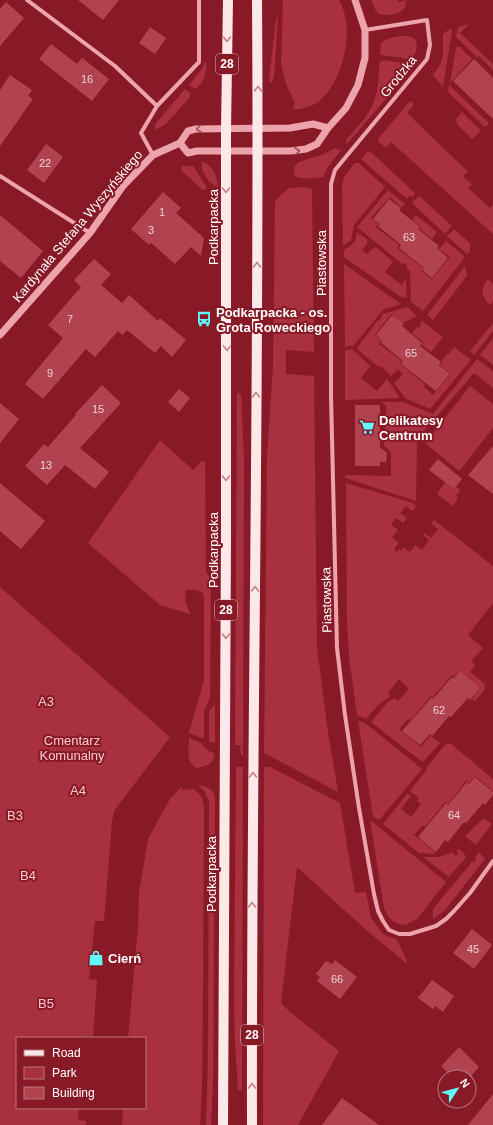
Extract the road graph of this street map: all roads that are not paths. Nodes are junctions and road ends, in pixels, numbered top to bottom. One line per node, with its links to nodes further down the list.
1 (27, 0): 7 (street)
2 (199, 0): 7 (street)
3 (228, 0): 10 (main road, Podkarpacka / 28, one-way to 10)
4 (257, 0): 8 (main road, 28, one-way to 4)
5 (355, 0): 6 (street)
6 (365, 30): 9 (street); 11 (street, Grodzka)
7 (157, 106): 15 (street)
8 (258, 128): 9 (street); 10 (street); 14 (main road, 28)
9 (328, 128): 14 (street, one-way to 9)
10 (226, 129): 12 (street, Kardynała Stefana Wyszyńskiego, one-way to 12); 13 (main road, Podkarpacka / 28)
11 (363, 138): 19 (street, Piastowska)
12 (180, 143): 13 (street); 15 (street, Kardynała Stefana Wyszyńskiego)
13 (226, 151): 14 (street); 20 (main road, Podkarpacka / 28, one-way to 20)
14 (258, 152): 21 (main road, 28, one-way to 14)
15 (153, 155): 17 (street, Kardynała Stefana Wyszyńskiego)
16 (0, 176): 17 (street)
17 (90, 233): 18 (street, Kardynała Stefana Wyszyńskiego)
18 (0, 335)
19 (493, 861)
20 (223, 1125)
21 (252, 1125)

